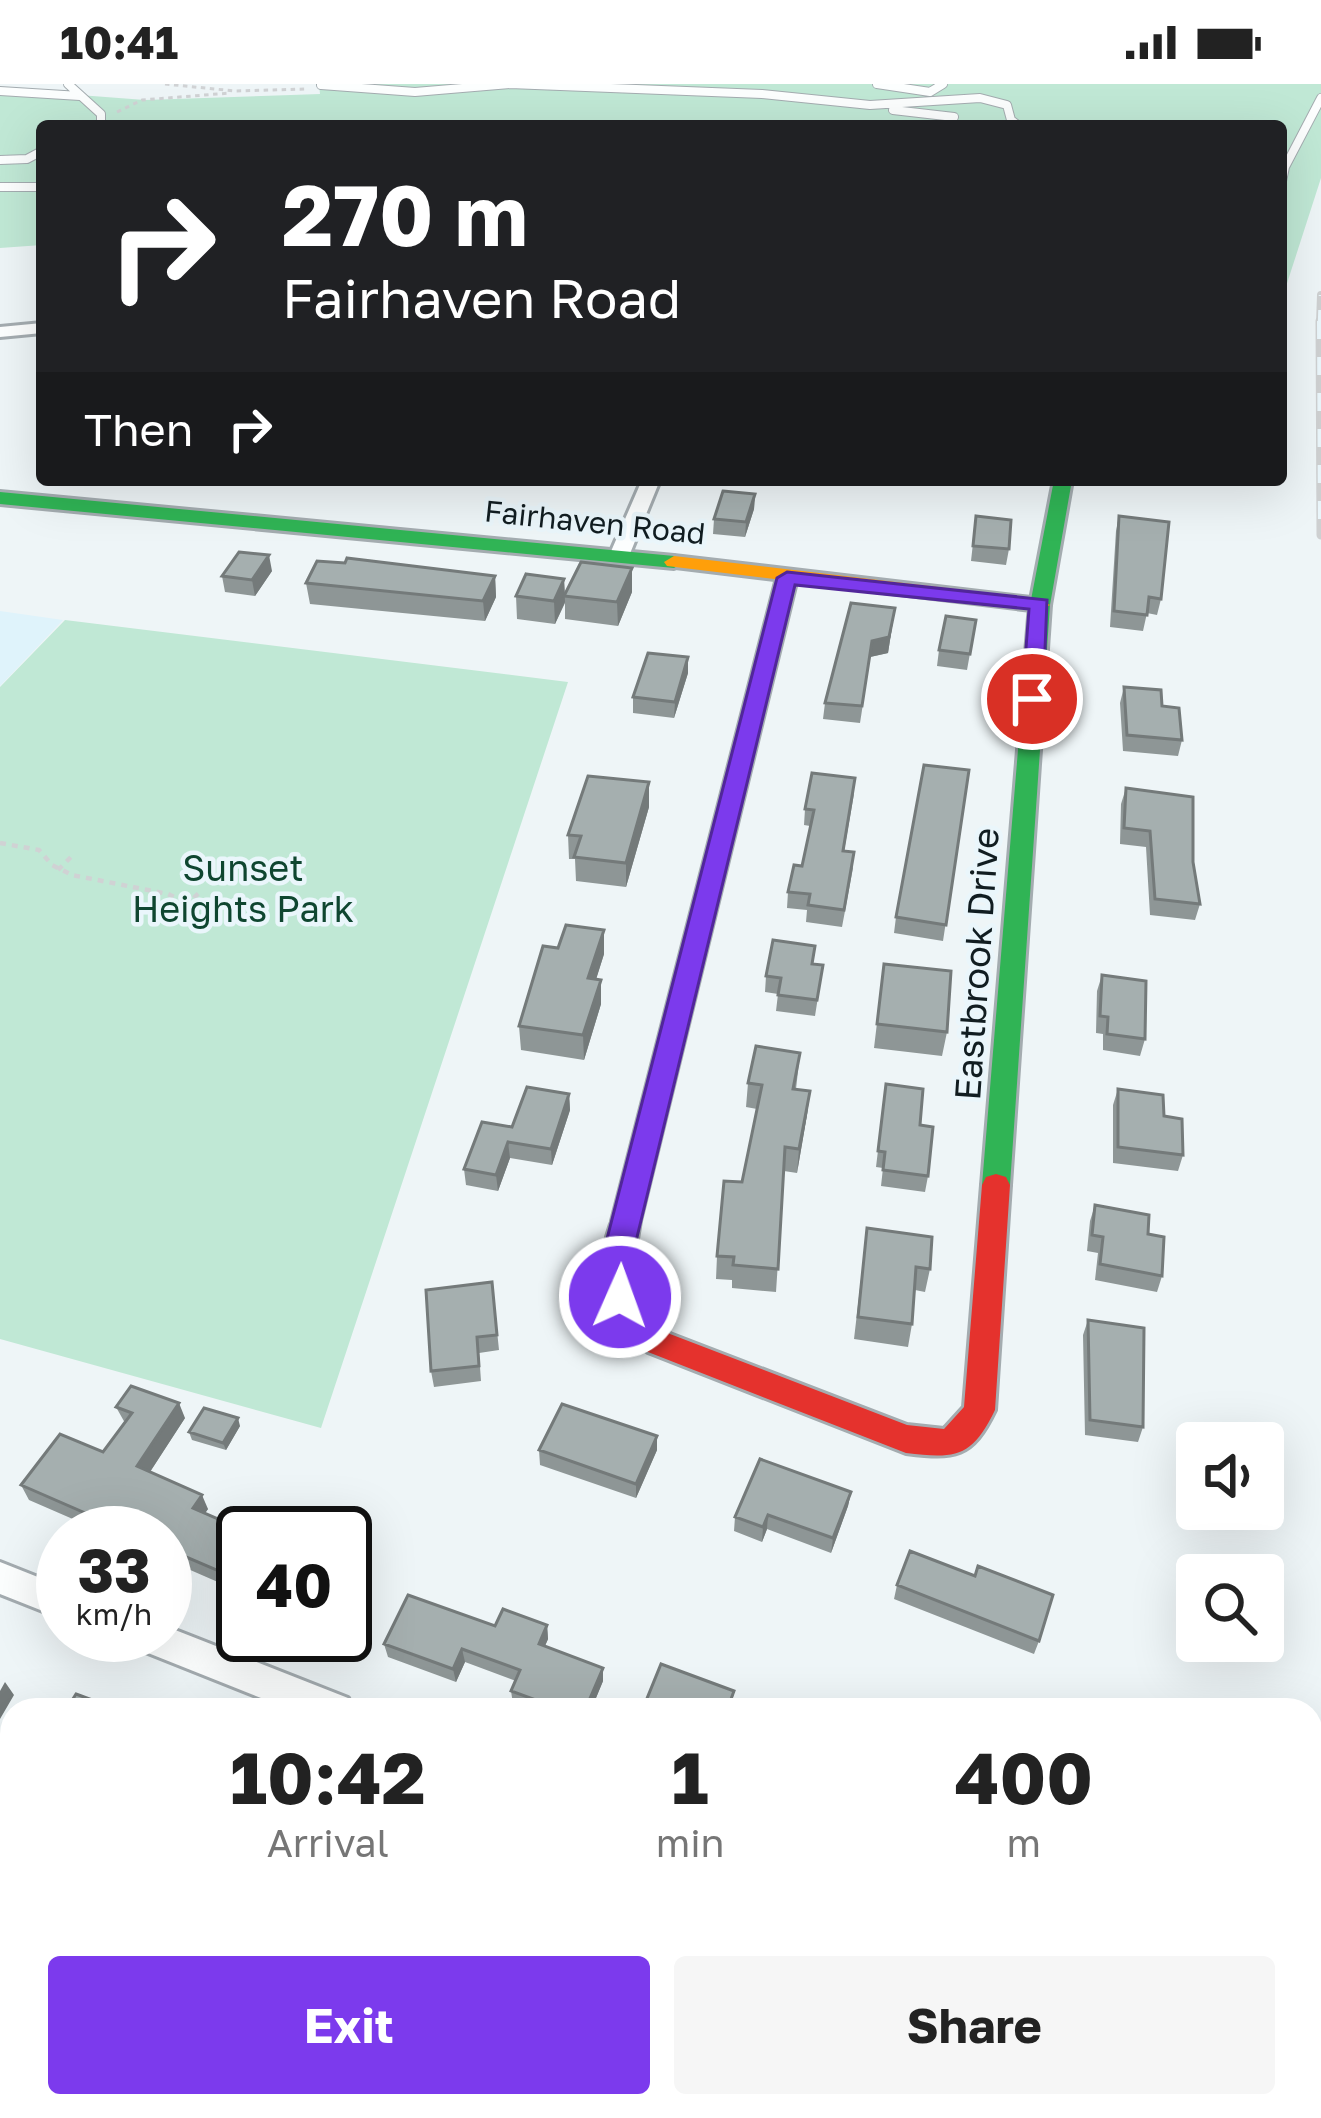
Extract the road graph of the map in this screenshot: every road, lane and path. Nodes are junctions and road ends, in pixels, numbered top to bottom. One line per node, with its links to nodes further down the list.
1 (68, 84): 8 (lane)
2 (165, 84): 7 (path)
3 (877, 84): 4 (lane)
4 (943, 84)
5 (321, 85): 7 (path); 10 (lane)
6 (0, 91): 8 (lane)
7 (235, 91): 13 (path)
8 (80, 96): 12 (lane)
9 (1321, 98): 17 (lane)
10 (870, 105): 11 (lane); 14 (lane)
11 (954, 117)
12 (100, 120)
13 (105, 120)
14 (1011, 120)
15 (36, 154): 16 (lane)
16 (0, 160)
17 (1287, 163)
18 (0, 187): 19 (lane)
19 (36, 187)
20 (36, 329): 21 (street)
21 (0, 332)
22 (648, 486): 25 (street)
23 (1062, 486): 27 (street, Eastbrook Drive)
24 (0, 498): 25 (street, Fairhaven Road)
25 (619, 556): 26 (street, Fairhaven Road)
26 (787, 578): 27 (street, Fairhaven Road); 27 (street, Eastbrook Drive)
27 (1040, 604)
28 (2, 846): 30 (path)
29 (74, 854): 30 (path)
30 (58, 870): 32 (path)
31 (200, 892): 32 (path)
32 (185, 906): 33 (path)
33 (197, 923)
34 (0, 1578): 35 (street)
35 (36, 1592)
36 (192, 1654): 37 (street)
37 (305, 1698)

